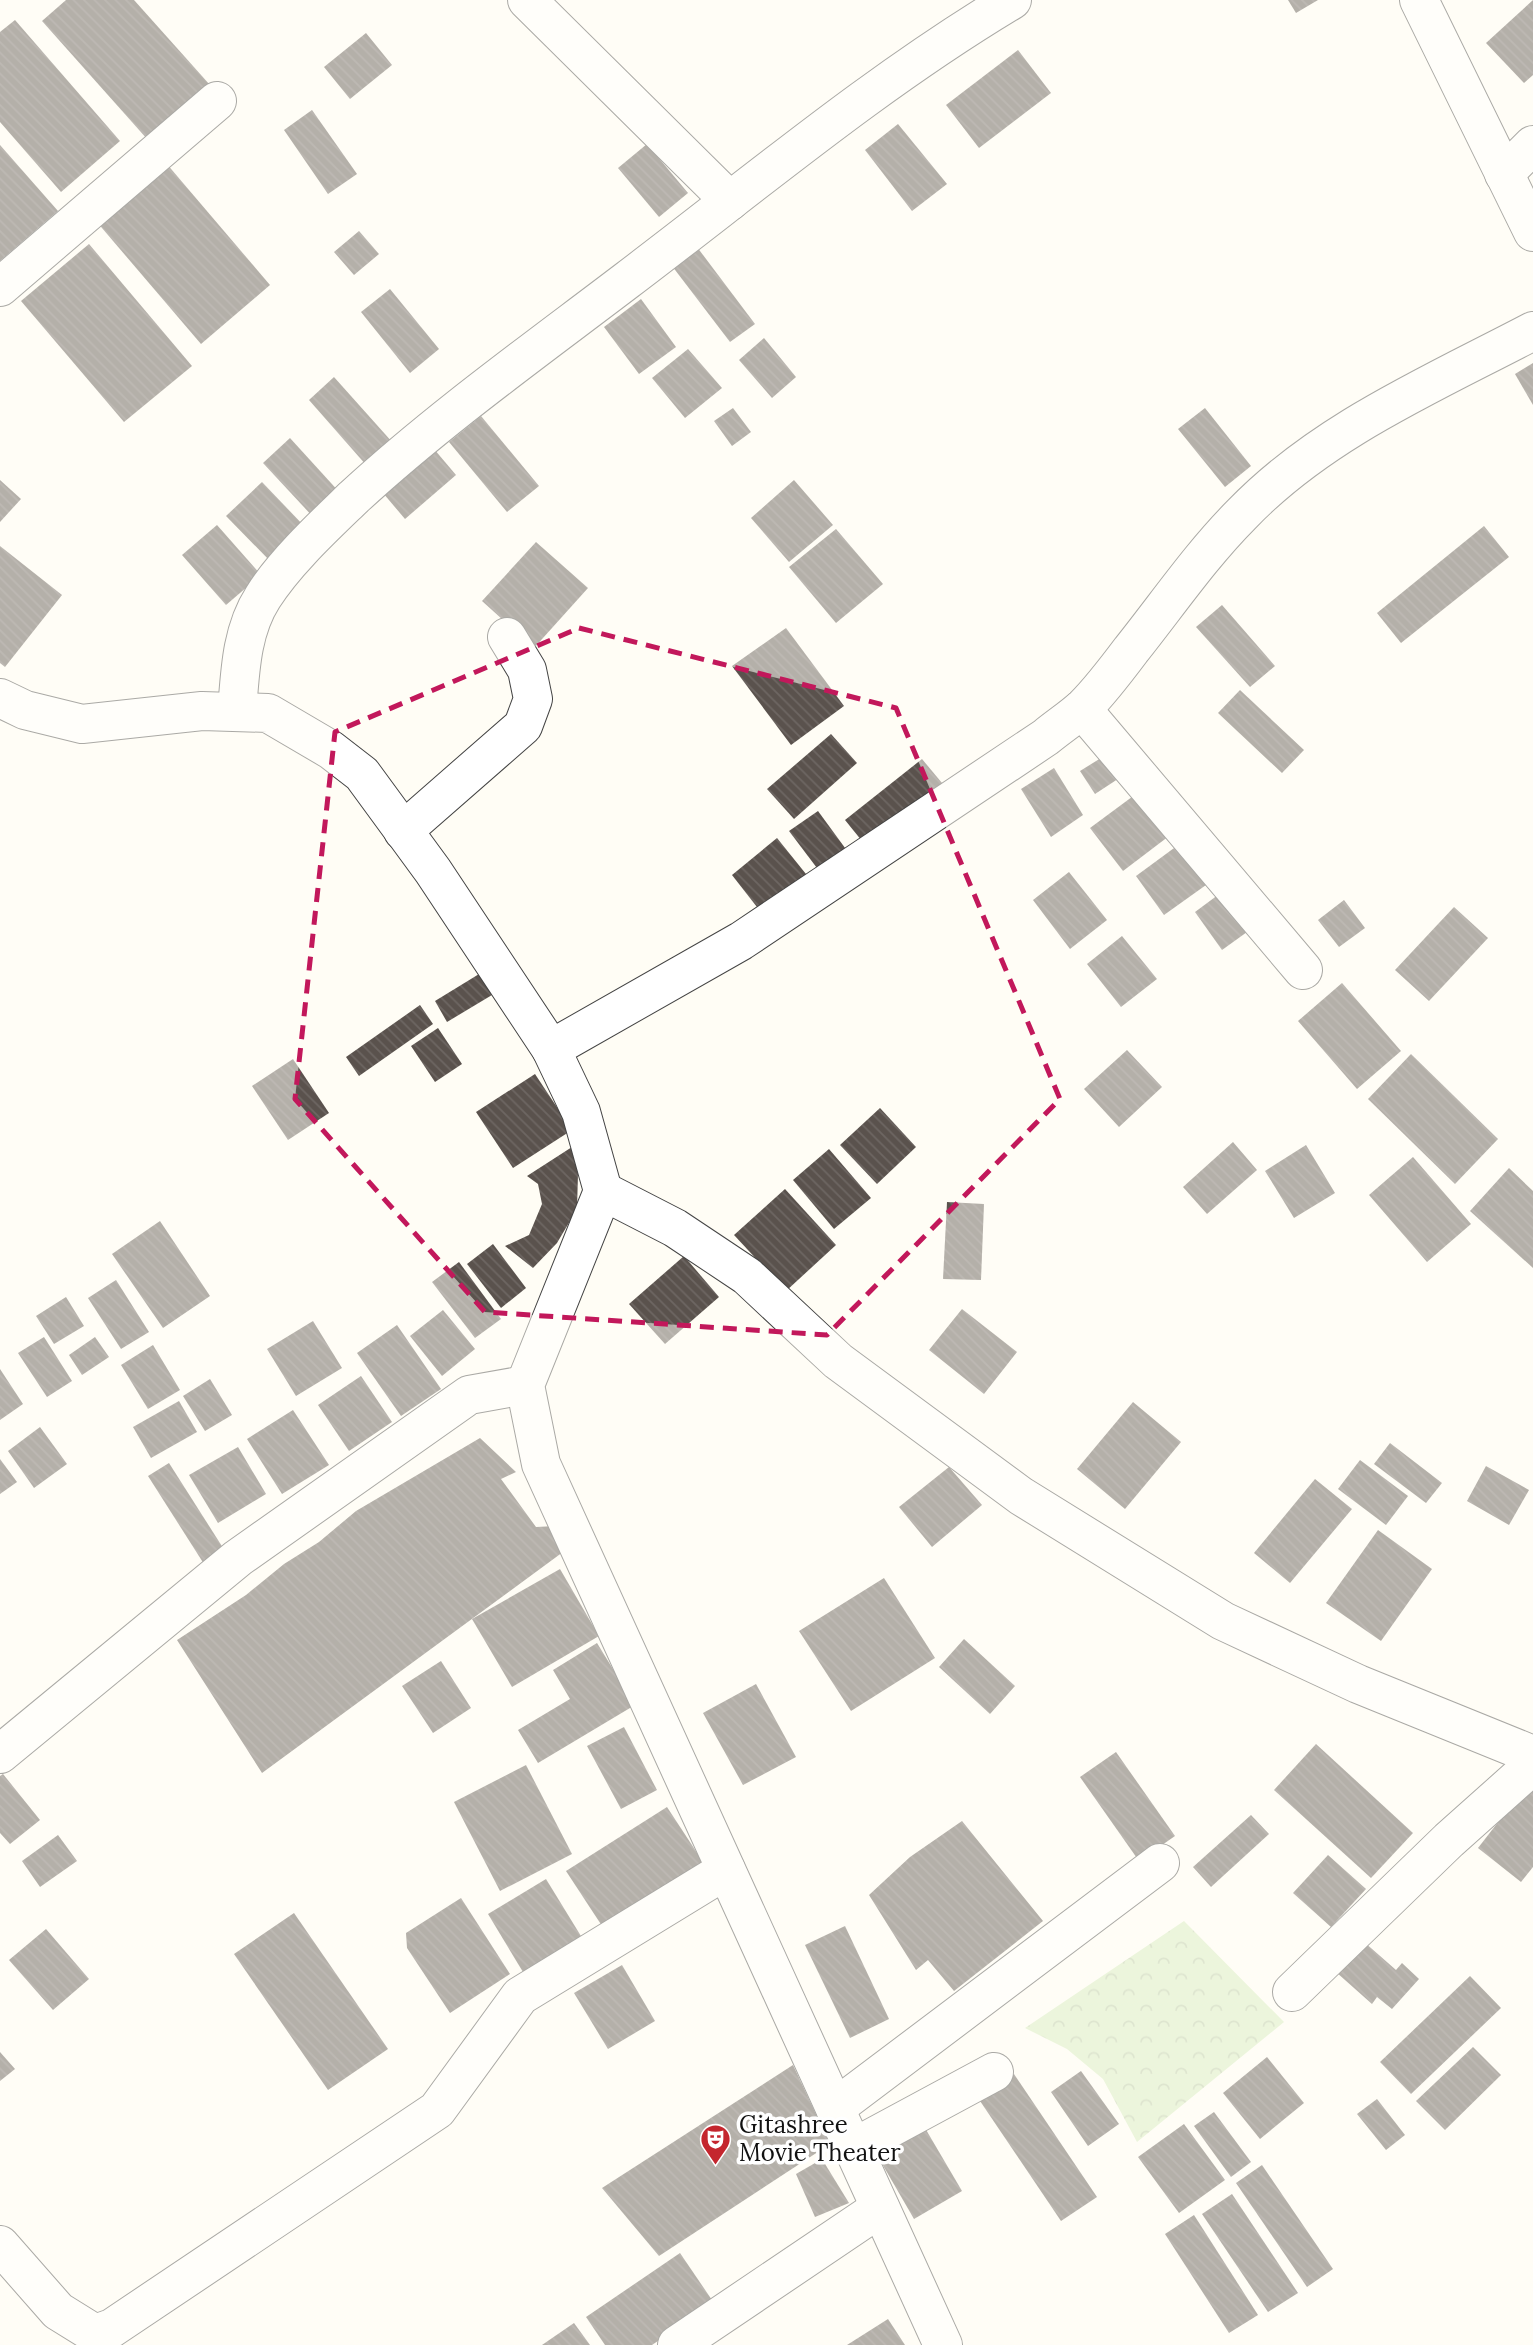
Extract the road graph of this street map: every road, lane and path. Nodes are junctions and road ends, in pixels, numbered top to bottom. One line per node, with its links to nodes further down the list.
1 (527, 0): 7 (street)
2 (1012, 0): 7 (street)
3 (1419, 0): 6 (street)
4 (217, 101): 9 (street)
5 (1533, 145): 6 (street)
6 (1504, 174): 8 (street)
7 (730, 201): 14 (street)
8 (1533, 232)
9 (0, 287)
10 (1533, 331): 13 (street)
11 (507, 638): 15 (street)
12 (0, 698): 14 (street)
13 (1082, 709): 16 (street); 17 (street)
14 (237, 712): 15 (street)
15 (403, 831): 17 (street)
16 (1303, 970)
17 (551, 1049): 18 (street)
18 (603, 1191): 19 (street); 21 (street)
19 (525, 1385): 20 (street); 24 (street)
20 (0, 1754)
21 (1533, 1755)
22 (1533, 1765): 25 (street)
23 (1160, 1863): 27 (street)
24 (726, 1870): 27 (street); 30 (street)
25 (1292, 1992)
26 (994, 2073): 28 (street)
27 (835, 2108): 28 (street)
28 (853, 2148): 29 (street)
29 (880, 2208): 31 (street); 32 (street)
30 (0, 2245)
31 (677, 2345)
32 (943, 2345)

